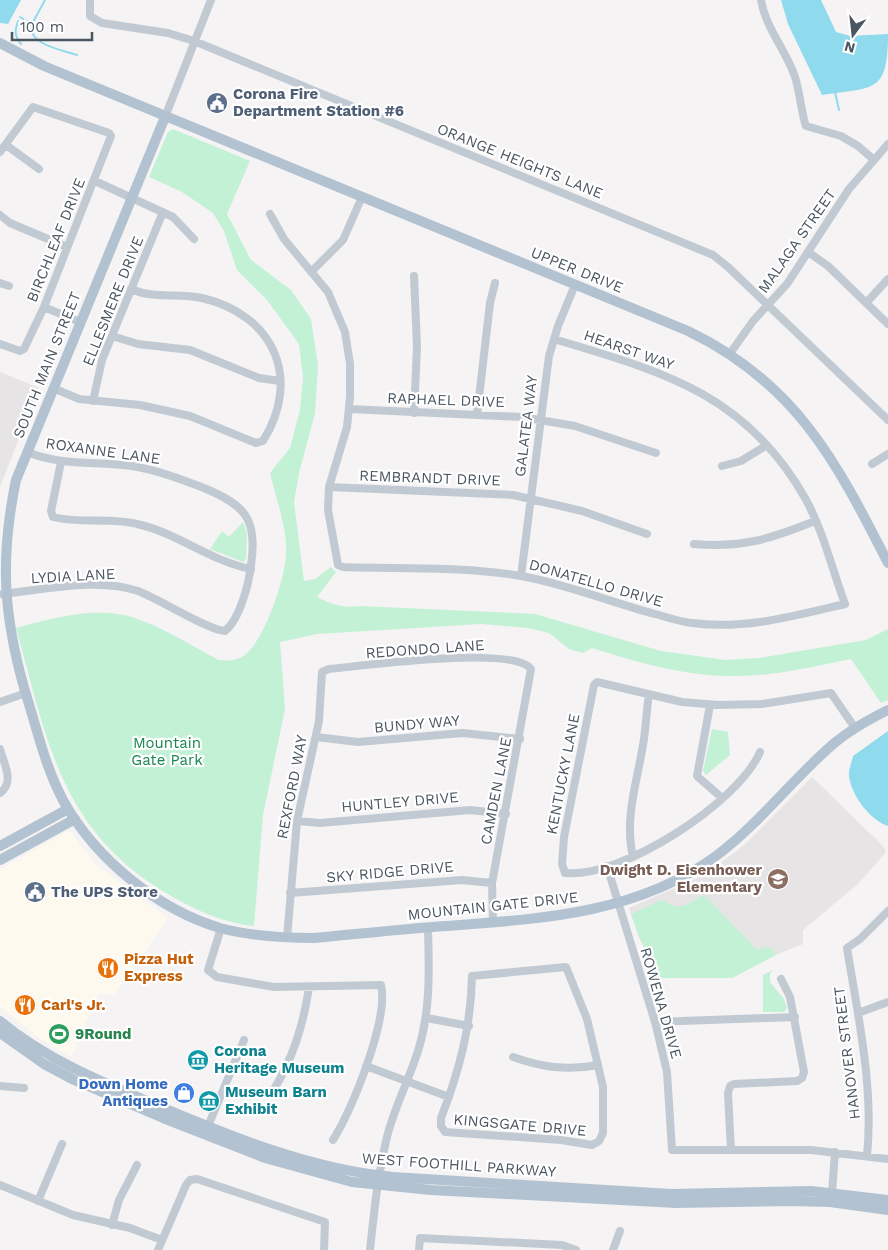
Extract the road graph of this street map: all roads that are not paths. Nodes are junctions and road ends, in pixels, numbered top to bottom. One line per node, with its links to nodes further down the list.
1 (90, 0): 4 (street, ORANGE HEIGHTS LANE)
2 (210, 0): 4 (street, SOUTH MAIN STREET)
3 (761, 0): 10 (street)
4 (194, 41): 6 (street, SOUTH MAIN STREET); 30 (street, ORANGE HEIGHTS LANE)
5 (0, 43): 6 (main road, UPPER DRIVE)
6 (165, 117): 13 (main road, SOUTH MAIN STREET); 14 (main road, UPPER DRIVE)
7 (888, 144): 10 (street, MALAGA STREET)
8 (6, 145): 9 (street); 11 (street); 12 (street, BIRCHLEAF DRIVE)
9 (0, 152)
10 (873, 159): 20 (street, MALAGA STREET)
11 (39, 169)
12 (95, 182): 13 (street); 19 (street, BIRCHLEAF DRIVE)
13 (131, 197): 15 (street); 32 (main road, SOUTH MAIN STREET)
14 (362, 197): 21 (street); 26 (main road, UPPER DRIVE)
15 (163, 212): 18 (street); 28 (street, ELLESMERE DRIVE)
16 (270, 214): 21 (street)
17 (0, 215): 19 (street)
18 (194, 238)
19 (67, 247): 31 (street, BIRCHLEAF DRIVE)
20 (808, 252): 29 (street); 30 (street, MALAGA STREET)
21 (312, 272): 41 (street)
22 (414, 276): 42 (street)
23 (888, 279): 29 (street)
24 (0, 283): 27 (street)
25 (495, 283): 43 (street)
26 (575, 285): 35 (street, GALATEA WAY); 37 (main road, UPPER DRIVE)
27 (9, 286)
28 (131, 289): 34 (street, ELLESMERE DRIVE); 38 (street)
29 (866, 303): 33 (street)
30 (768, 306): 37 (street, MALAGA STREET); 45 (street, ORANGE HEIGHTS LANE)
31 (44, 307): 32 (street); 36 (street, BIRCHLEAF DRIVE)
32 (80, 322): 39 (main road, SOUTH MAIN STREET)
33 (888, 324)
34 (112, 336): 38 (street); 40 (street, ELLESMERE DRIVE)
35 (554, 339): 44 (street, GALATEA WAY); 46 (street, HEARST WAY)
36 (0, 344)
37 (730, 355): 58 (main road, UPPER DRIVE)
38 (280, 381): 40 (street)
39 (53, 388): 40 (street); 47 (main road, SOUTH MAIN STREET)
40 (93, 401)
41 (349, 409): 42 (street, RAPHAEL DRIVE); 53 (street)
42 (414, 413): 43 (street, RAPHAEL DRIVE)
43 (477, 415): 44 (street, RAPHAEL DRIVE)
44 (542, 420): 48 (street, RAPHAEL DRIVE); 54 (street, GALATEA WAY)
45 (888, 420)
46 (767, 445): 52 (street); 55 (street, HEARST WAY)
47 (27, 452): 50 (street, ROXANNE LANE); 61 (main road, SOUTH MAIN STREET)
48 (656, 453)
49 (888, 454): 51 (street)
50 (61, 462): 59 (street, ROXANNE LANE); 59 (street)
51 (872, 464)
52 (722, 466)
53 (329, 487): 54 (street, REMBRANDT DRIVE); 60 (street, DONATELLO DRIVE)
54 (530, 497): 56 (street, REMBRANDT DRIVE); 60 (street, GALATEA WAY)
55 (815, 521): 57 (street); 62 (street, HEARST WAY)
56 (647, 534)
57 (694, 544)
58 (888, 562)
59 (251, 569): 61 (street, LYDIA LANE)
60 (521, 576): 62 (street, DONATELLO DRIVE)
61 (2, 594): 65 (main road, SOUTH MAIN STREET)
62 (845, 604)
63 (528, 666): 64 (street, REDONDO LANE); 72 (street, CAMDEN LANE)
64 (322, 672): 71 (street, REXFORD WAY)
65 (26, 693): 67 (street); 77 (main road, SOUTH MAIN STREET)
66 (649, 695): 68 (street); 84 (street); 86 (street, KENTUCKY LANE)
67 (0, 702)
68 (710, 705): 70 (street); 76 (street)
69 (888, 710): 70 (main road, MOUNTAIN GATE DRIVE)
70 (855, 728): 89 (main road, MOUNTAIN GATE DRIVE)
71 (316, 737): 72 (street, BUNDY WAY); 80 (street, REXFORD WAY)
72 (520, 739): 78 (street, CAMDEN LANE)
73 (0, 749): 75 (street)
74 (760, 752): 76 (street)
75 (0, 792)
76 (722, 798): 84 (street)
77 (68, 808): 79 (main road, SOUTH MAIN STREET); 81 (main road)
78 (506, 814): 80 (street, HUNTLEY DRIVE); 87 (street, CAMDEN LANE)
79 (75, 818): 85 (main road); 93 (main road, MOUNTAIN GATE DRIVE)
80 (297, 821): 88 (street, REXFORD WAY)
81 (11, 840): 82 (main road); 83 (main road)
82 (0, 846)
83 (0, 851)
84 (633, 856): 86 (street)
85 (0, 860)
86 (607, 866): 89 (street, ROWENA DRIVE)
87 (492, 883): 88 (street, SKY RIDGE DRIVE); 91 (street, CAMDEN LANE)
88 (290, 893): 94 (street, REXFORD WAY)
89 (618, 904): 91 (main road, MOUNTAIN GATE DRIVE); 102 (street, ROWENA DRIVE)
90 (888, 911): 98 (street, HANOVER STREET)
91 (492, 922): 92 (main road, MOUNTAIN GATE DRIVE)
92 (428, 927): 94 (main road, MOUNTAIN GATE DRIVE); 100 (street)
93 (221, 928): 94 (main road, MOUNTAIN GATE DRIVE); 96 (street)
94 (287, 938)
95 (781, 979): 99 (street)
96 (309, 988): 108 (street); 112 (street)
97 (888, 1002): 98 (street)
98 (858, 1013): 119 (street, HANOVER STREET)
99 (795, 1017): 102 (street); 117 (street)
100 (426, 1018): 103 (street); 109 (street)
101 (0, 1021): 114 (main road, WEST FOOTHILL PARKWAY)
102 (655, 1022): 117 (street, ROWENA DRIVE)
103 (469, 1026): 107 (street); 113 (street)
104 (0, 1033): 114 (main road, WEST FOOTHILL PARKWAY)
105 (244, 1040): 114 (street)
106 (513, 1057): 107 (street)
107 (598, 1065): 113 (street, KINGSGATE DRIVE)
108 (366, 1066): 109 (street); 115 (street)
109 (408, 1081): 113 (street); 122 (street)
110 (0, 1086): 111 (street)
111 (24, 1088)
112 (272, 1091)
113 (449, 1097)
114 (206, 1131): 122 (main road, WEST FOOTHILL PARKWAY)
115 (334, 1140)
116 (62, 1144): 126 (street)
117 (731, 1150): 118 (street)
118 (835, 1152): 119 (street); 124 (street)
119 (867, 1156): 120 (street)
120 (888, 1159)
121 (137, 1165): 128 (street)
122 (378, 1180): 124 (main road, WEST FOOTHILL PARKWAY); 127 (main road, WEST FOOTHILL PARKWAY); 133 (street)
123 (0, 1185): 126 (street)
124 (832, 1193): 125 (main road, WEST FOOTHILL PARKWAY)
125 (888, 1200)
126 (38, 1201): 128 (street)
127 (888, 1210)
128 (112, 1225): 130 (street)
129 (620, 1231): 136 (street)
130 (162, 1240): 131 (street); 132 (street)
131 (158, 1250)
132 (324, 1250)
133 (370, 1250)
134 (419, 1250): 135 (street)
135 (576, 1250)
136 (613, 1250)

